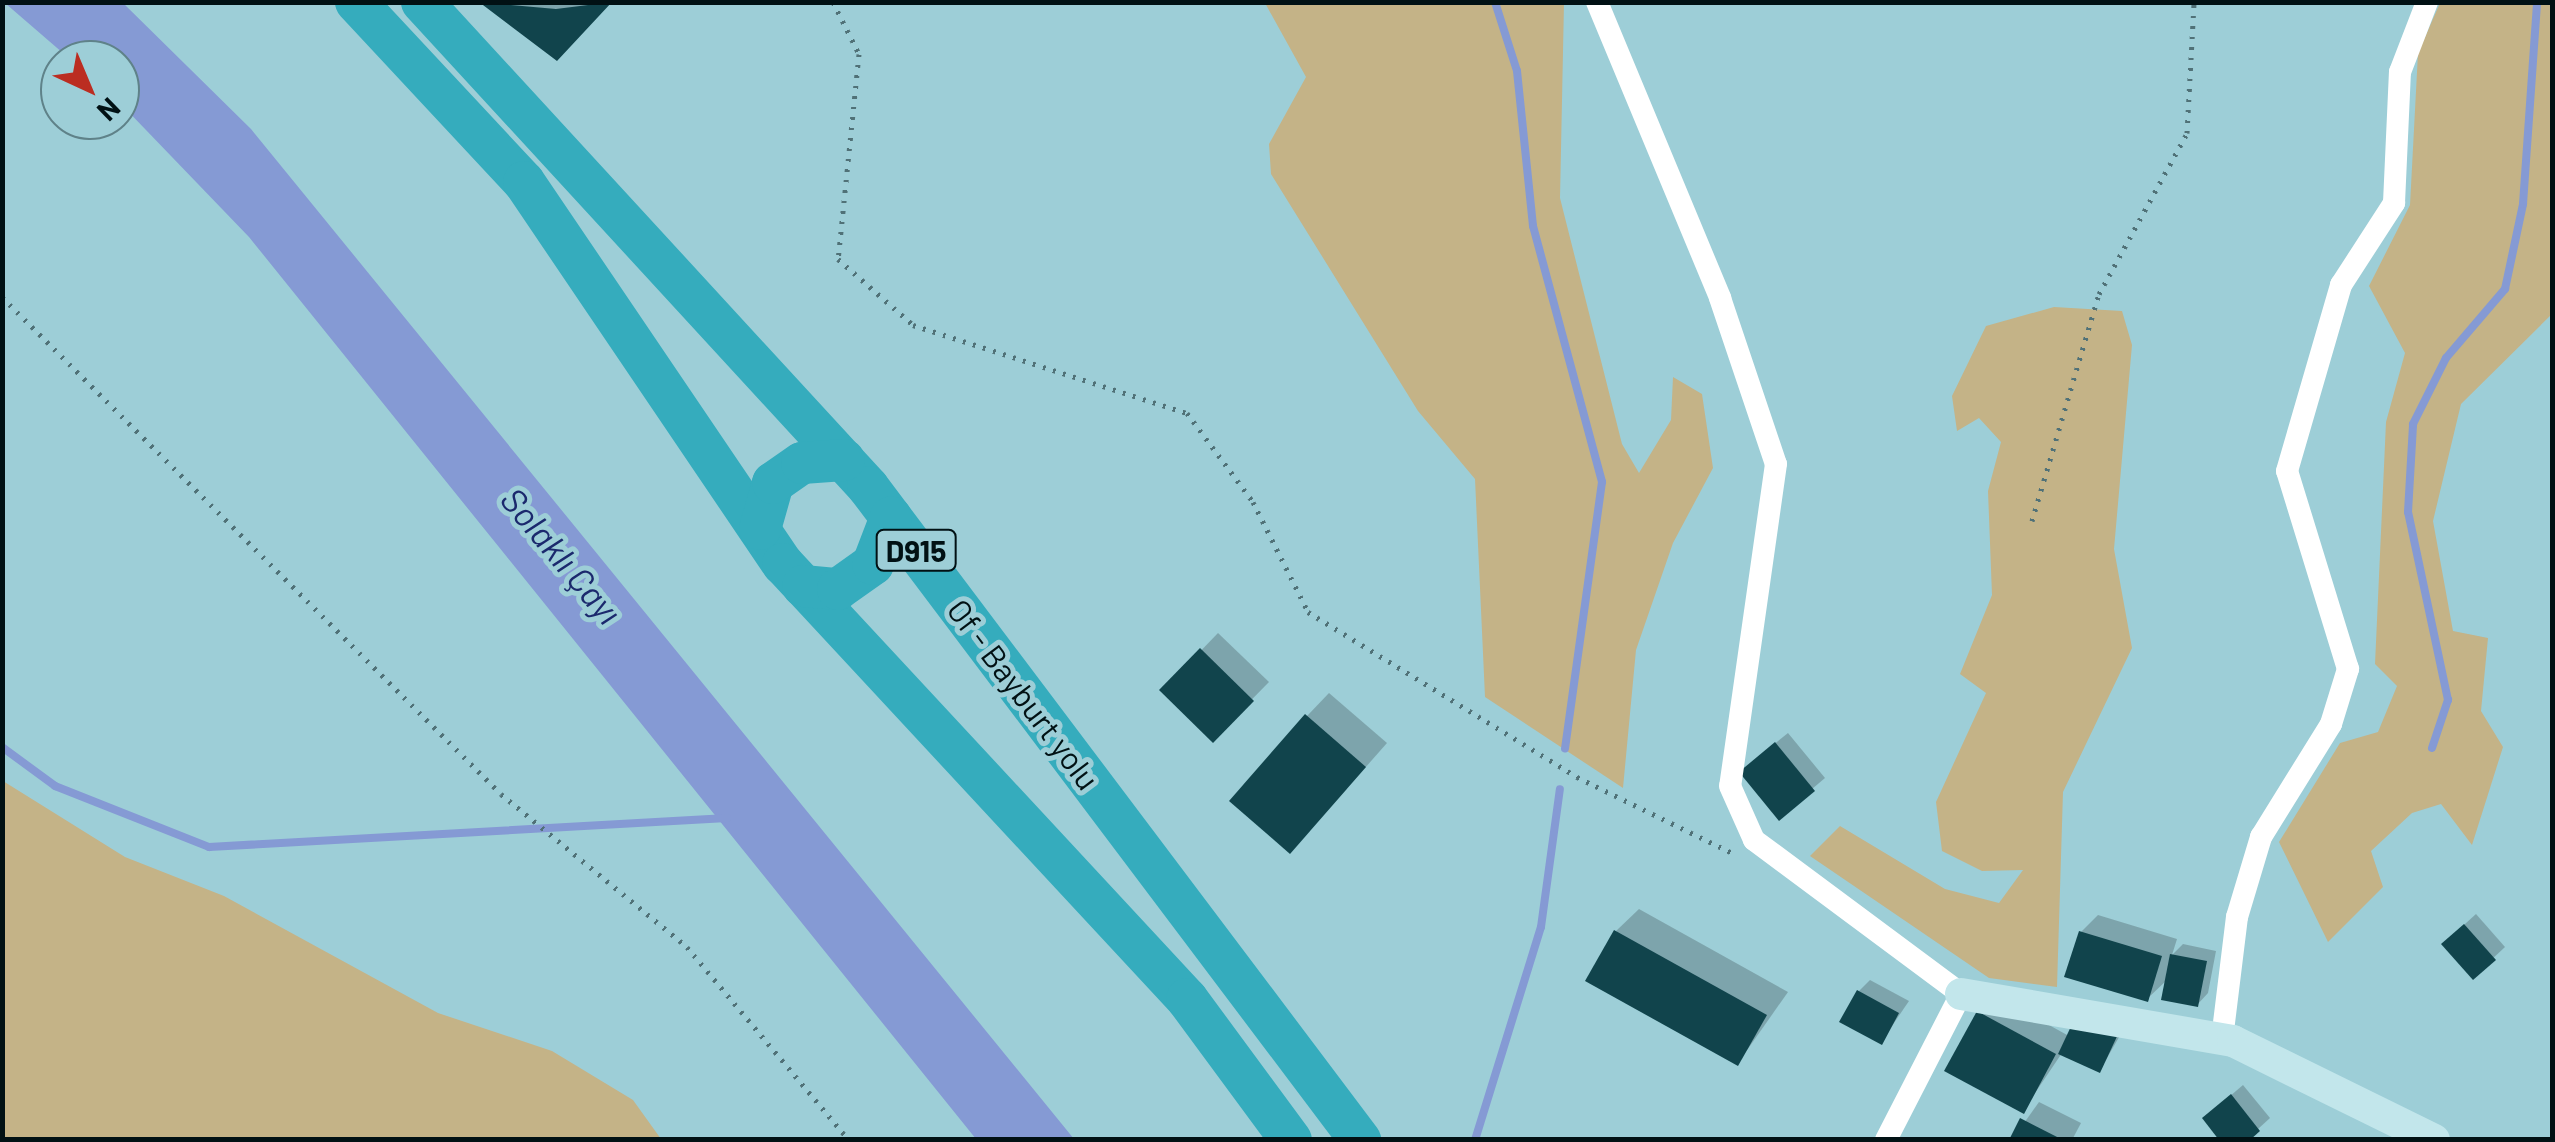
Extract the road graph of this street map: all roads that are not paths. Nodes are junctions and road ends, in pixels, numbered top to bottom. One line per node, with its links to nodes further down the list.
1 (356, 2): 7 (highway)
2 (422, 2): 5 (highway, Of - Bayburt yolu / D915)
3 (1598, 2): 9 (street)
4 (2427, 2): 10 (street)
5 (844, 460): 6 (highway, Of - Bayburt yolu / D915); 7 (highway)
6 (891, 517): 8 (highway); 12 (highway, Of - Bayburt yolu / D915)
7 (760, 529): 8 (highway)
8 (804, 586): 11 (highway)
9 (1961, 994): 10 (street); 13 (street)
10 (2222, 1039): 14 (street)
11 (1291, 1140)
12 (1360, 1140)
13 (1886, 1140)
14 (2434, 1140)

